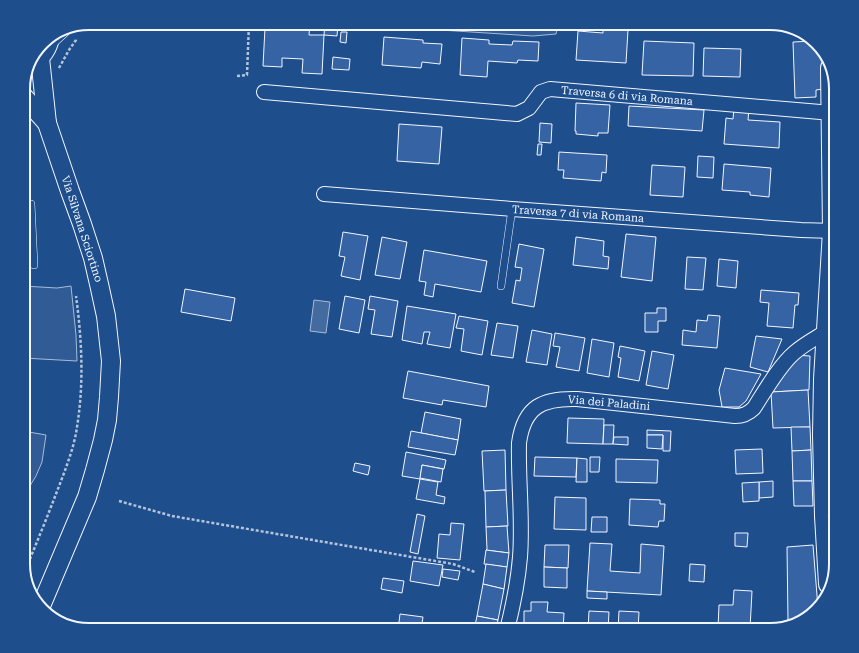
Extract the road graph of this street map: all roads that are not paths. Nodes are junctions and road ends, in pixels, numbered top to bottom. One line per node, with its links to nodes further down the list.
1 (58, 39): 2 (lane)
2 (43, 52): 6 (street, Via Silvana Sciortino)
3 (264, 92): 5 (street, Traversa 6 di via Romana)
4 (30, 104): 6 (street)
5 (829, 113)
6 (47, 123): 16 (street, Via Silvana Sciortino)
7 (324, 194): 9 (street, Traversa 7 di via Romana)
8 (30, 204): 11 (lane)
9 (512, 209): 10 (street, Traversa 7 di via Romana); 12 (lane)
10 (829, 231)
11 (34, 265)
12 (501, 286)
13 (829, 302): 14 (main road)
14 (827, 331): 15 (main road); 17 (street, Via dei Paladini)
15 (829, 565)
16 (43, 601)
17 (508, 623)

